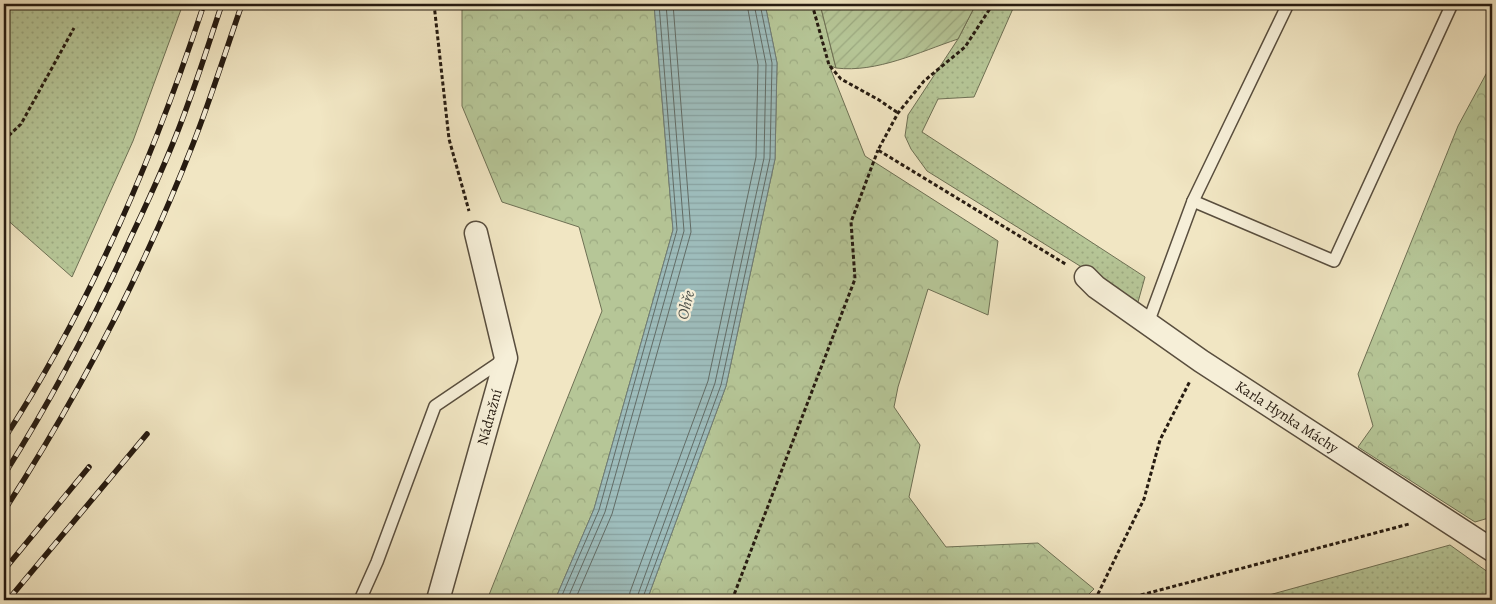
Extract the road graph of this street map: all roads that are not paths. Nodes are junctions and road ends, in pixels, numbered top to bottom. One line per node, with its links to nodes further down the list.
1 (1288, 4): 3 (lane)
2 (1452, 4): 3 (lane)
3 (1193, 201): 6 (lane)
4 (476, 233): 7 (street, Nádražní)
5 (1086, 277): 6 (street, Karla Hynka Máchy)
6 (1148, 323): 8 (street, Karla Hynka Máchy)
7 (506, 358): 9 (lane); 10 (street, Nádražní)
8 (1492, 550)
9 (360, 600)
10 (438, 600)

